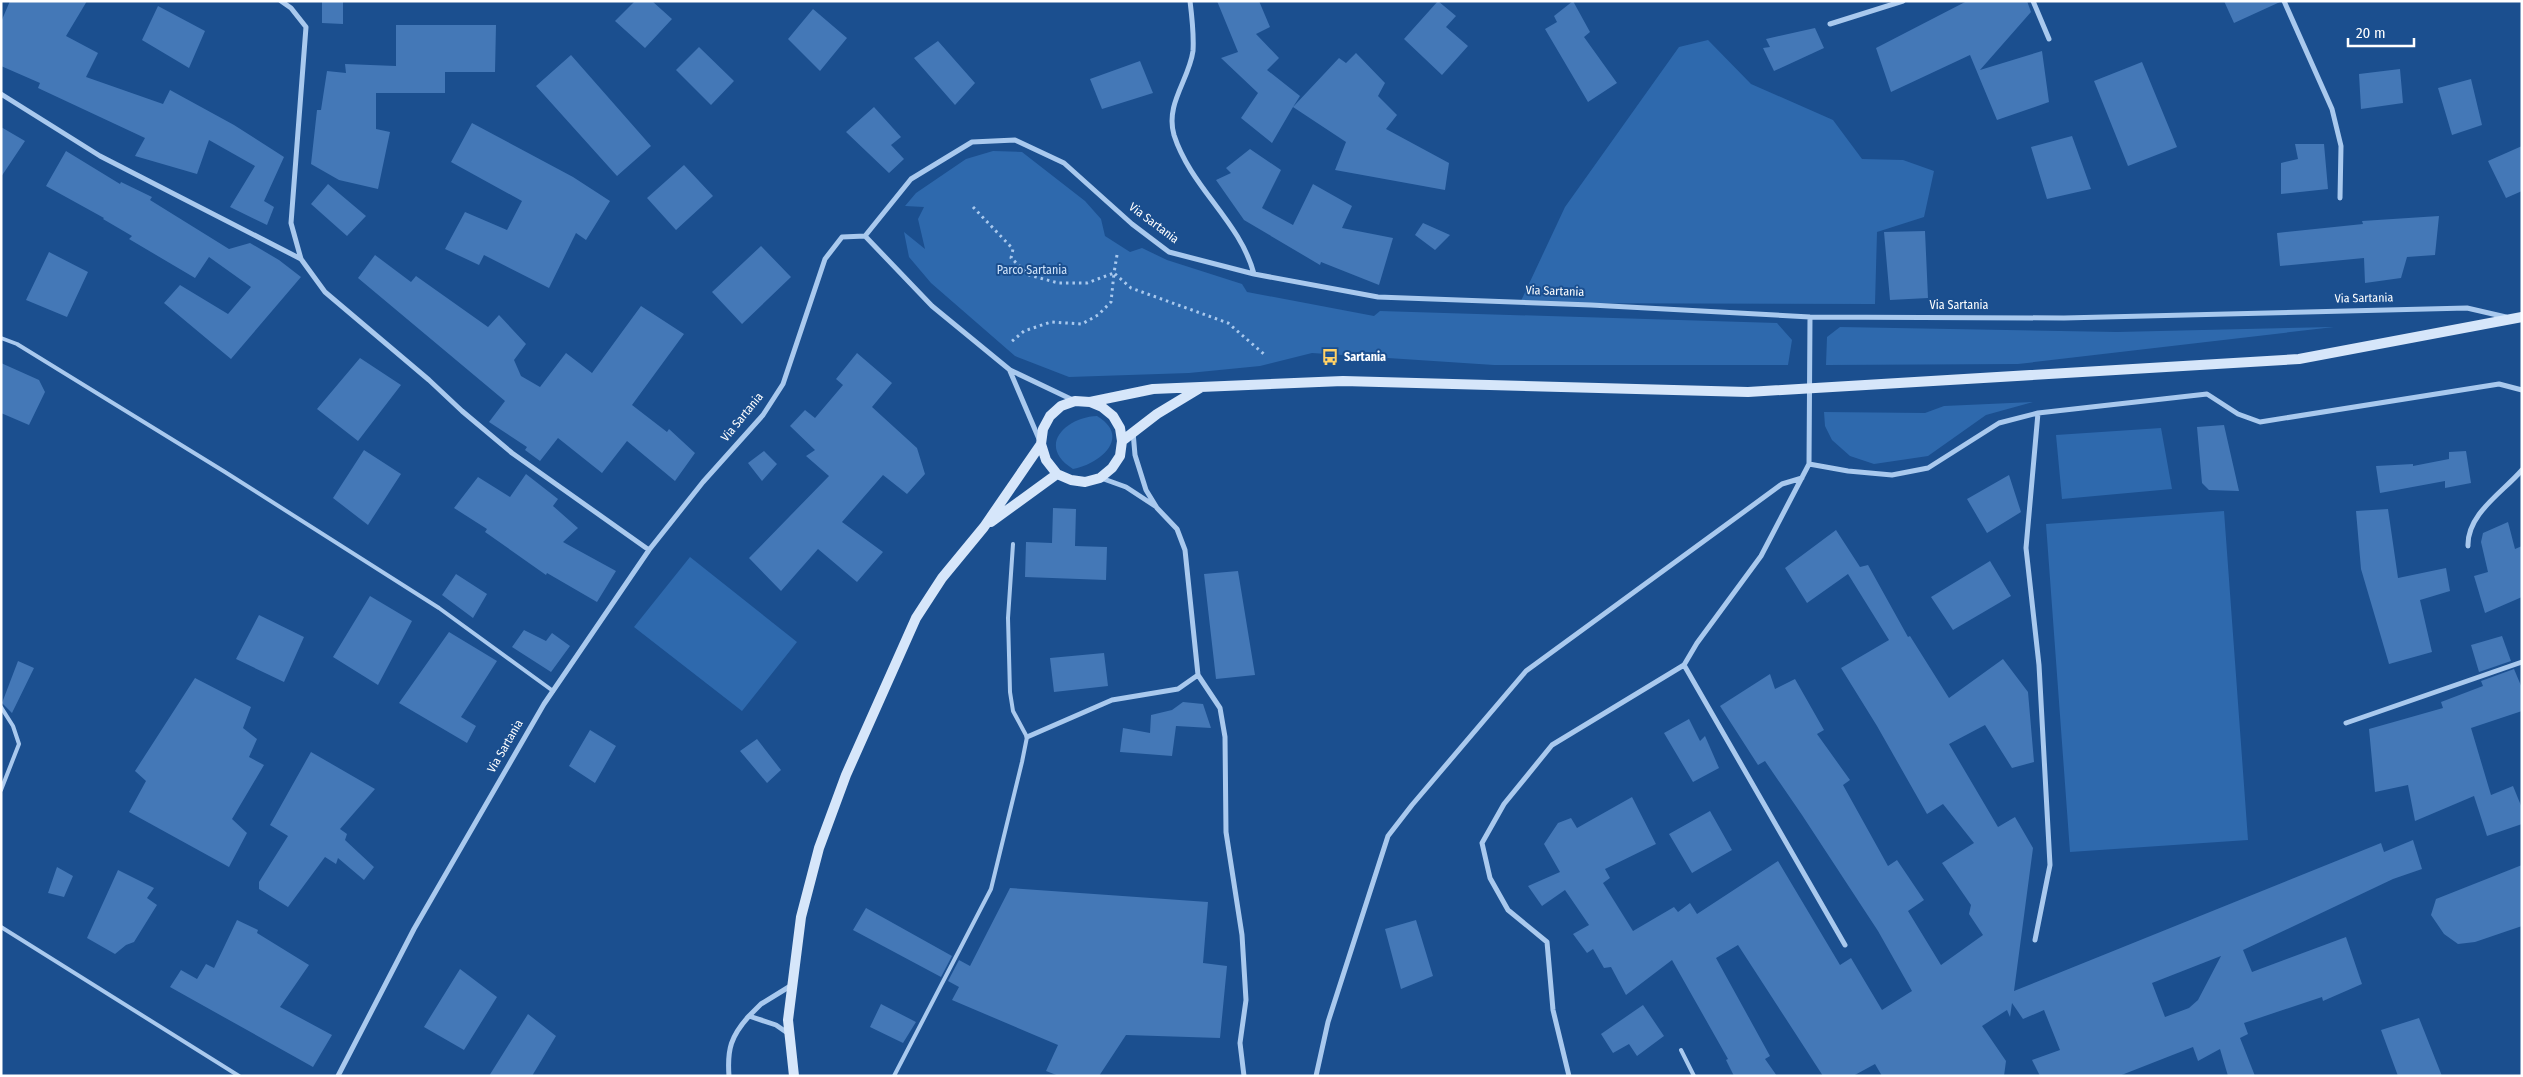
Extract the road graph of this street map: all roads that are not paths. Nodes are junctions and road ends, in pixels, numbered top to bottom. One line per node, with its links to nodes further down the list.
1 (281, 1): 11 (street)
2 (1190, 1): 12 (street)
3 (1903, 1): 6 (street)
4 (2033, 1): 7 (street)
5 (2284, 1): 9 (street)
6 (1830, 24)
7 (2048, 39)
8 (1, 94): 11 (street)
9 (2340, 198)
10 (865, 236): 12 (street, Via Sartania); 16 (street); 34 (street, Via Sartania)
11 (301, 259): 34 (street)
12 (1254, 274): 13 (street, Via Sartania)
13 (1810, 317): 14 (street, Via Sartania); 25 (street)
14 (2517, 318): 17 (street)
15 (1, 338): 38 (lane)
16 (1010, 370): 19 (street); 24 (street)
17 (1202, 387): 20 (street); 22 (street)
18 (2522, 390): 21 (street)
19 (1076, 402): 20 (street); 24 (street)
20 (1090, 402): 23 (street)
21 (2038, 413): 25 (street); 44 (street)
22 (1134, 432): 23 (street); 30 (street)
23 (1122, 441): 28 (street)
24 (1041, 444): 27 (street); 31 (street)
25 (1809, 464): 29 (street)
26 (2522, 470): 33 (street)
27 (1057, 474): 28 (street); 31 (street)
28 (1100, 478): 30 (street)
29 (1802, 478): 36 (street); 56 (street)
30 (1157, 508): 37 (street)
31 (984, 527): 46 (street)
32 (1013, 544): 41 (lane)
33 (2468, 546)
34 (649, 550): 38 (street, Via Sartania)
35 (2522, 662): 40 (street)
36 (1684, 665): 45 (street); 57 (street)
37 (1198, 675): 41 (street); 55 (street)
38 (553, 690): 51 (street, Via Sartania)
39 (1, 708): 42 (lane)
40 (2346, 723)
41 (1027, 737): 54 (lane)
42 (1, 790)
43 (1, 927): 50 (lane)
44 (2034, 940)
45 (1845, 945)
46 (793, 985): 47 (street); 48 (street)
47 (749, 1016): 48 (street); 52 (street)
48 (790, 1035): 53 (street)
49 (1681, 1050): 58 (lane)
50 (239, 1076)
51 (338, 1076)
52 (728, 1076)
53 (794, 1076)
54 (894, 1076)
55 (1244, 1076)
56 (1316, 1076)
57 (1569, 1076)
58 (1694, 1076)

